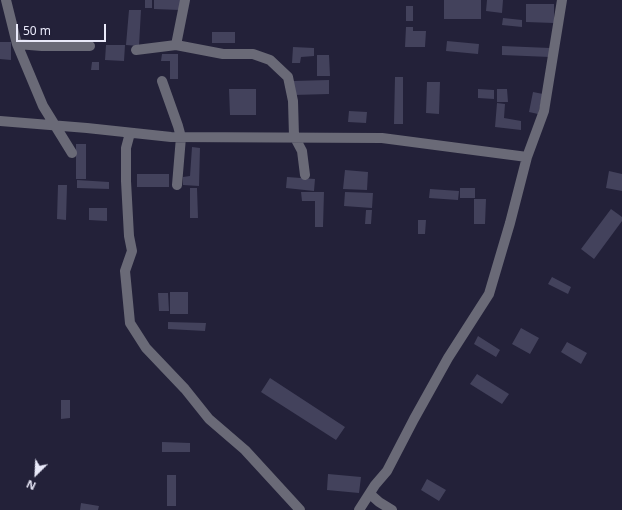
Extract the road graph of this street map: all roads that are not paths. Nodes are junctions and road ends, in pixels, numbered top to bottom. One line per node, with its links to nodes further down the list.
1 (6, 0): 4 (street)
2 (185, 0): 5 (street)
3 (562, 0): 15 (street)
4 (17, 44): 6 (street); 10 (street)
5 (176, 45): 7 (street); 13 (street)
6 (90, 46)
7 (136, 50)
8 (162, 81): 12 (street)
9 (0, 121): 10 (street)
10 (55, 125): 11 (street); 14 (street)
11 (130, 133): 12 (street); 19 (street)
12 (181, 137): 13 (street); 17 (street)
13 (295, 138): 15 (street); 16 (street)
14 (72, 152)
15 (527, 157): 18 (street)
16 (305, 175)
17 (177, 185)
18 (370, 494): 20 (street); 21 (street)
19 (300, 510)
20 (360, 510)
21 (392, 510)

